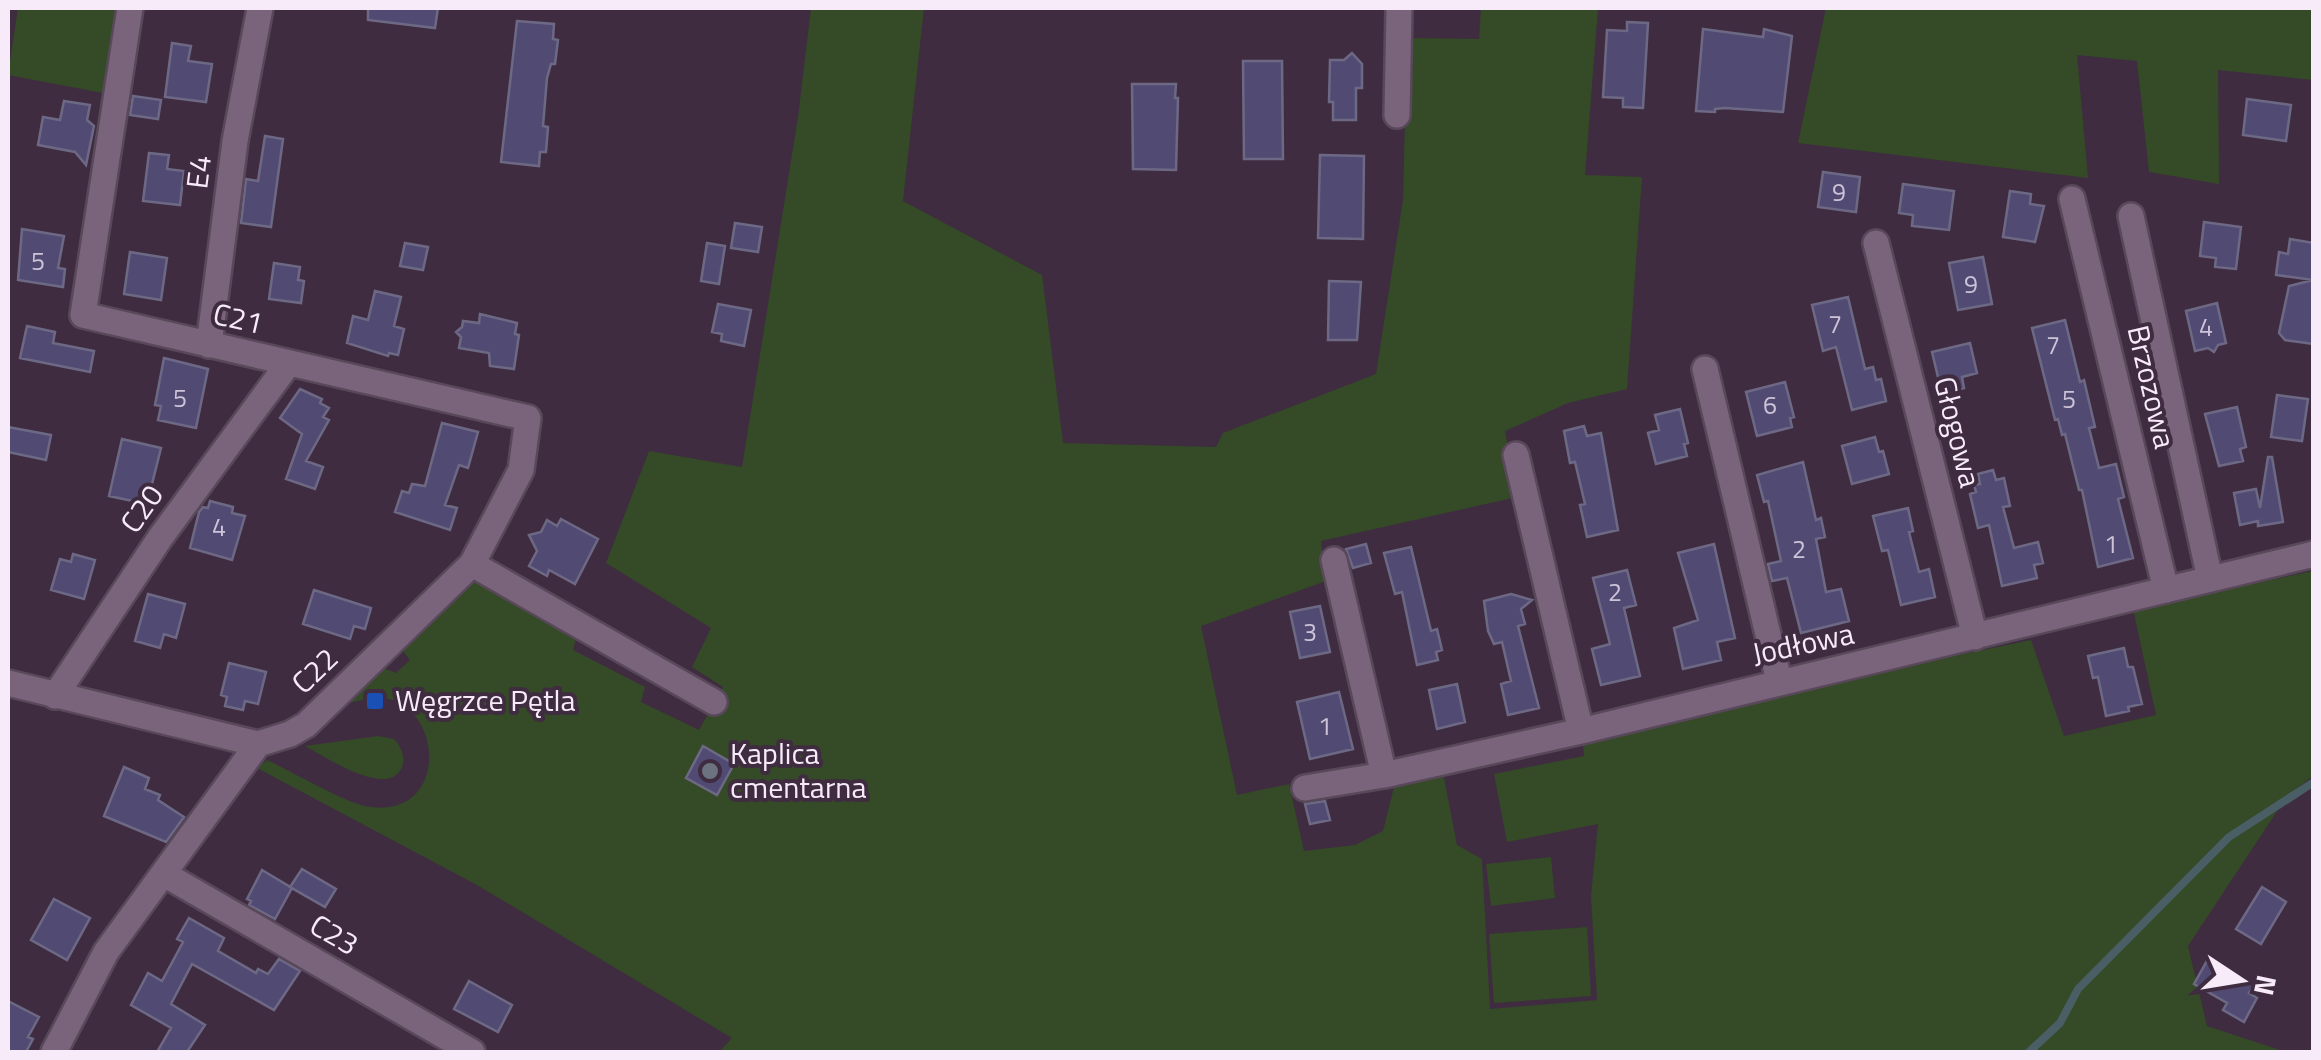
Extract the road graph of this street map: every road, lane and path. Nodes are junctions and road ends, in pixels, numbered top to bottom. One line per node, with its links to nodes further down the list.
1 (130, 8): 8 (street, C21)
2 (260, 8): 8 (street, E4)
3 (1398, 8): 4 (street)
4 (1397, 115)
5 (2072, 200): 16 (street, Brzozowa)
6 (2131, 216): 15 (street, Brzozowa)
7 (1876, 243): 17 (street, Głogowa)
8 (208, 345): 9 (street, C21)
9 (288, 364): 14 (street, C21); 20 (street, C20)
10 (1705, 369): 18 (street)
11 (1516, 455): 22 (street)
12 (2314, 554): 15 (street, Jodłowa)
13 (1334, 560): 24 (street)
14 (472, 564): 21 (street); 23 (street, C22)
15 (2210, 579): 16 (street, Jodłowa)
16 (2166, 590): 17 (street, Jodłowa)
17 (1975, 636): 18 (street, Jodłowa)
18 (1779, 682): 22 (street, Jodłowa)
19 (8, 683): 20 (street)
20 (55, 696): 23 (street)
21 (714, 702)
22 (1581, 730): 24 (street, Jodłowa)
23 (258, 744): 26 (street)
24 (1384, 774): 25 (street, Jodłowa)
25 (1305, 788)
26 (164, 874): 27 (street); 28 (street, C23)
27 (54, 1052)
28 (472, 1052)

